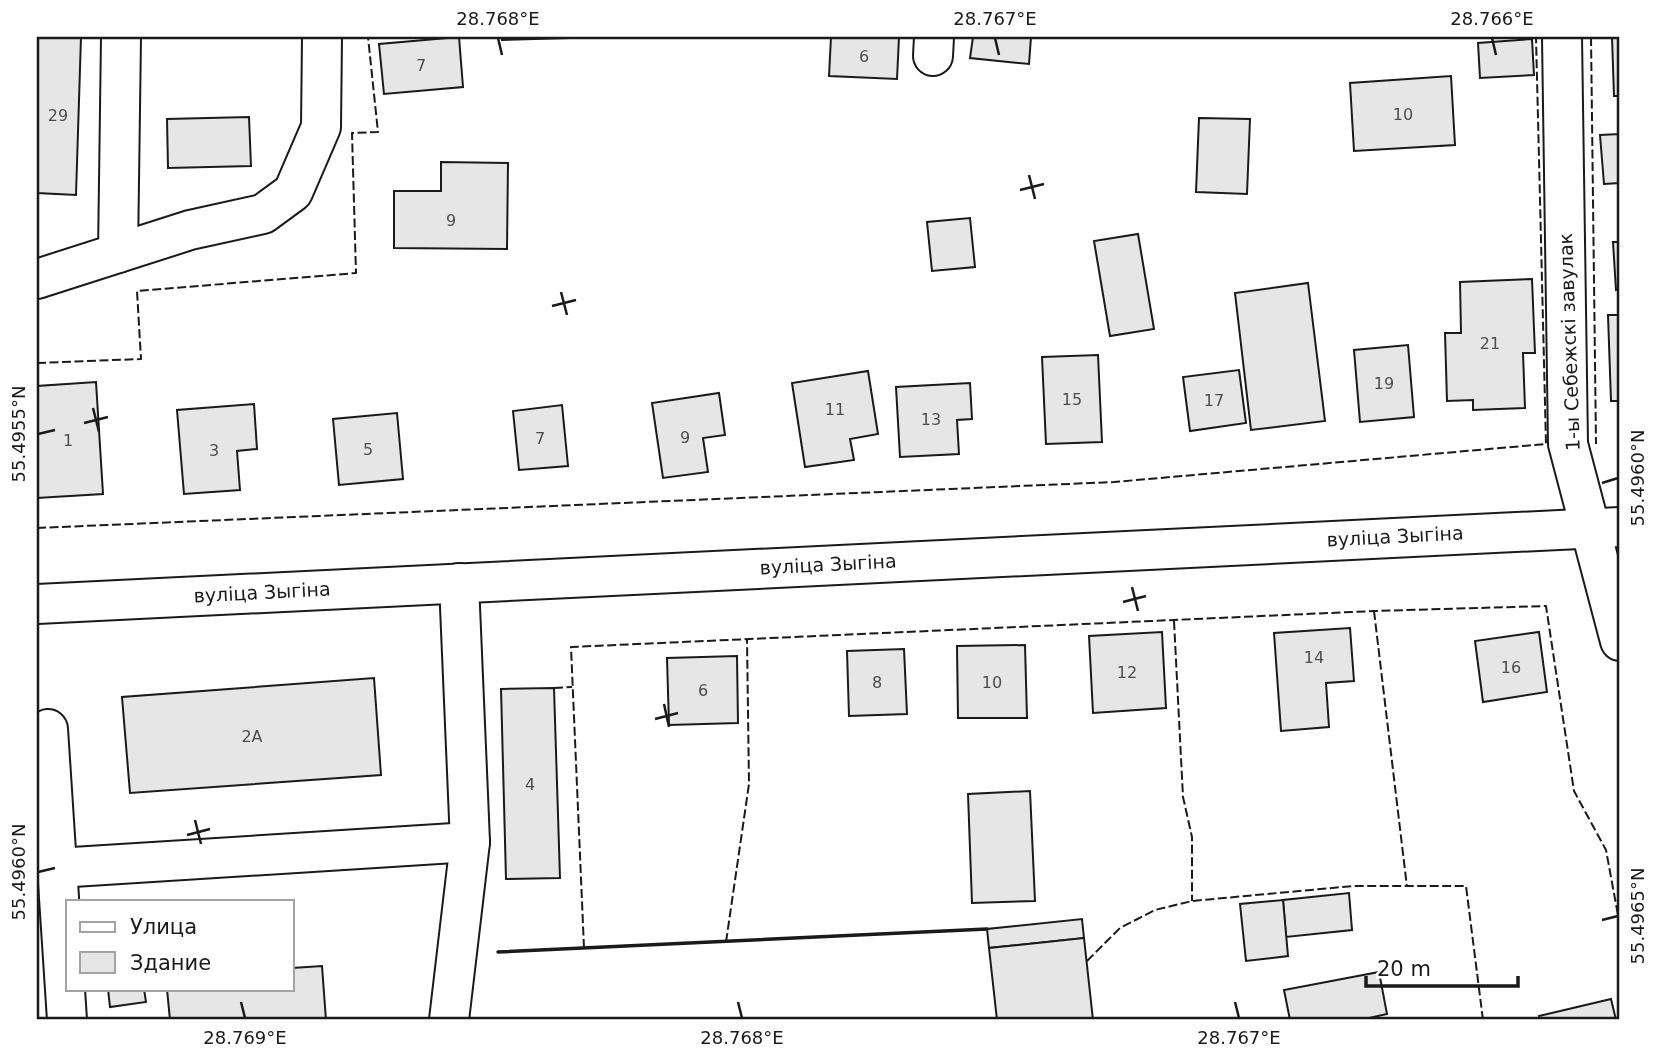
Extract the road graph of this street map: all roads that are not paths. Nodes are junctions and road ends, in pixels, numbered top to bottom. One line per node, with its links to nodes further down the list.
1 (121, 37): 4 (street)
2 (321, 37): 4 (street)
3 (1562, 37): 6 (street, 1-ы Себежскі завулак)
4 (118, 253): 5 (street)
5 (37, 279)
6 (1604, 527): 7 (street, вуліца Зыгіна); 9 (street, 1-ы Себежскі завулак)
7 (459, 583): 8 (street, вуліца Зыгіна); 11 (street)
8 (37, 604)
9 (1620, 641)
10 (48, 729): 12 (street)
11 (470, 842): 12 (street); 14 (street)
12 (57, 868): 13 (street)
13 (67, 1020)
14 (449, 1020)

